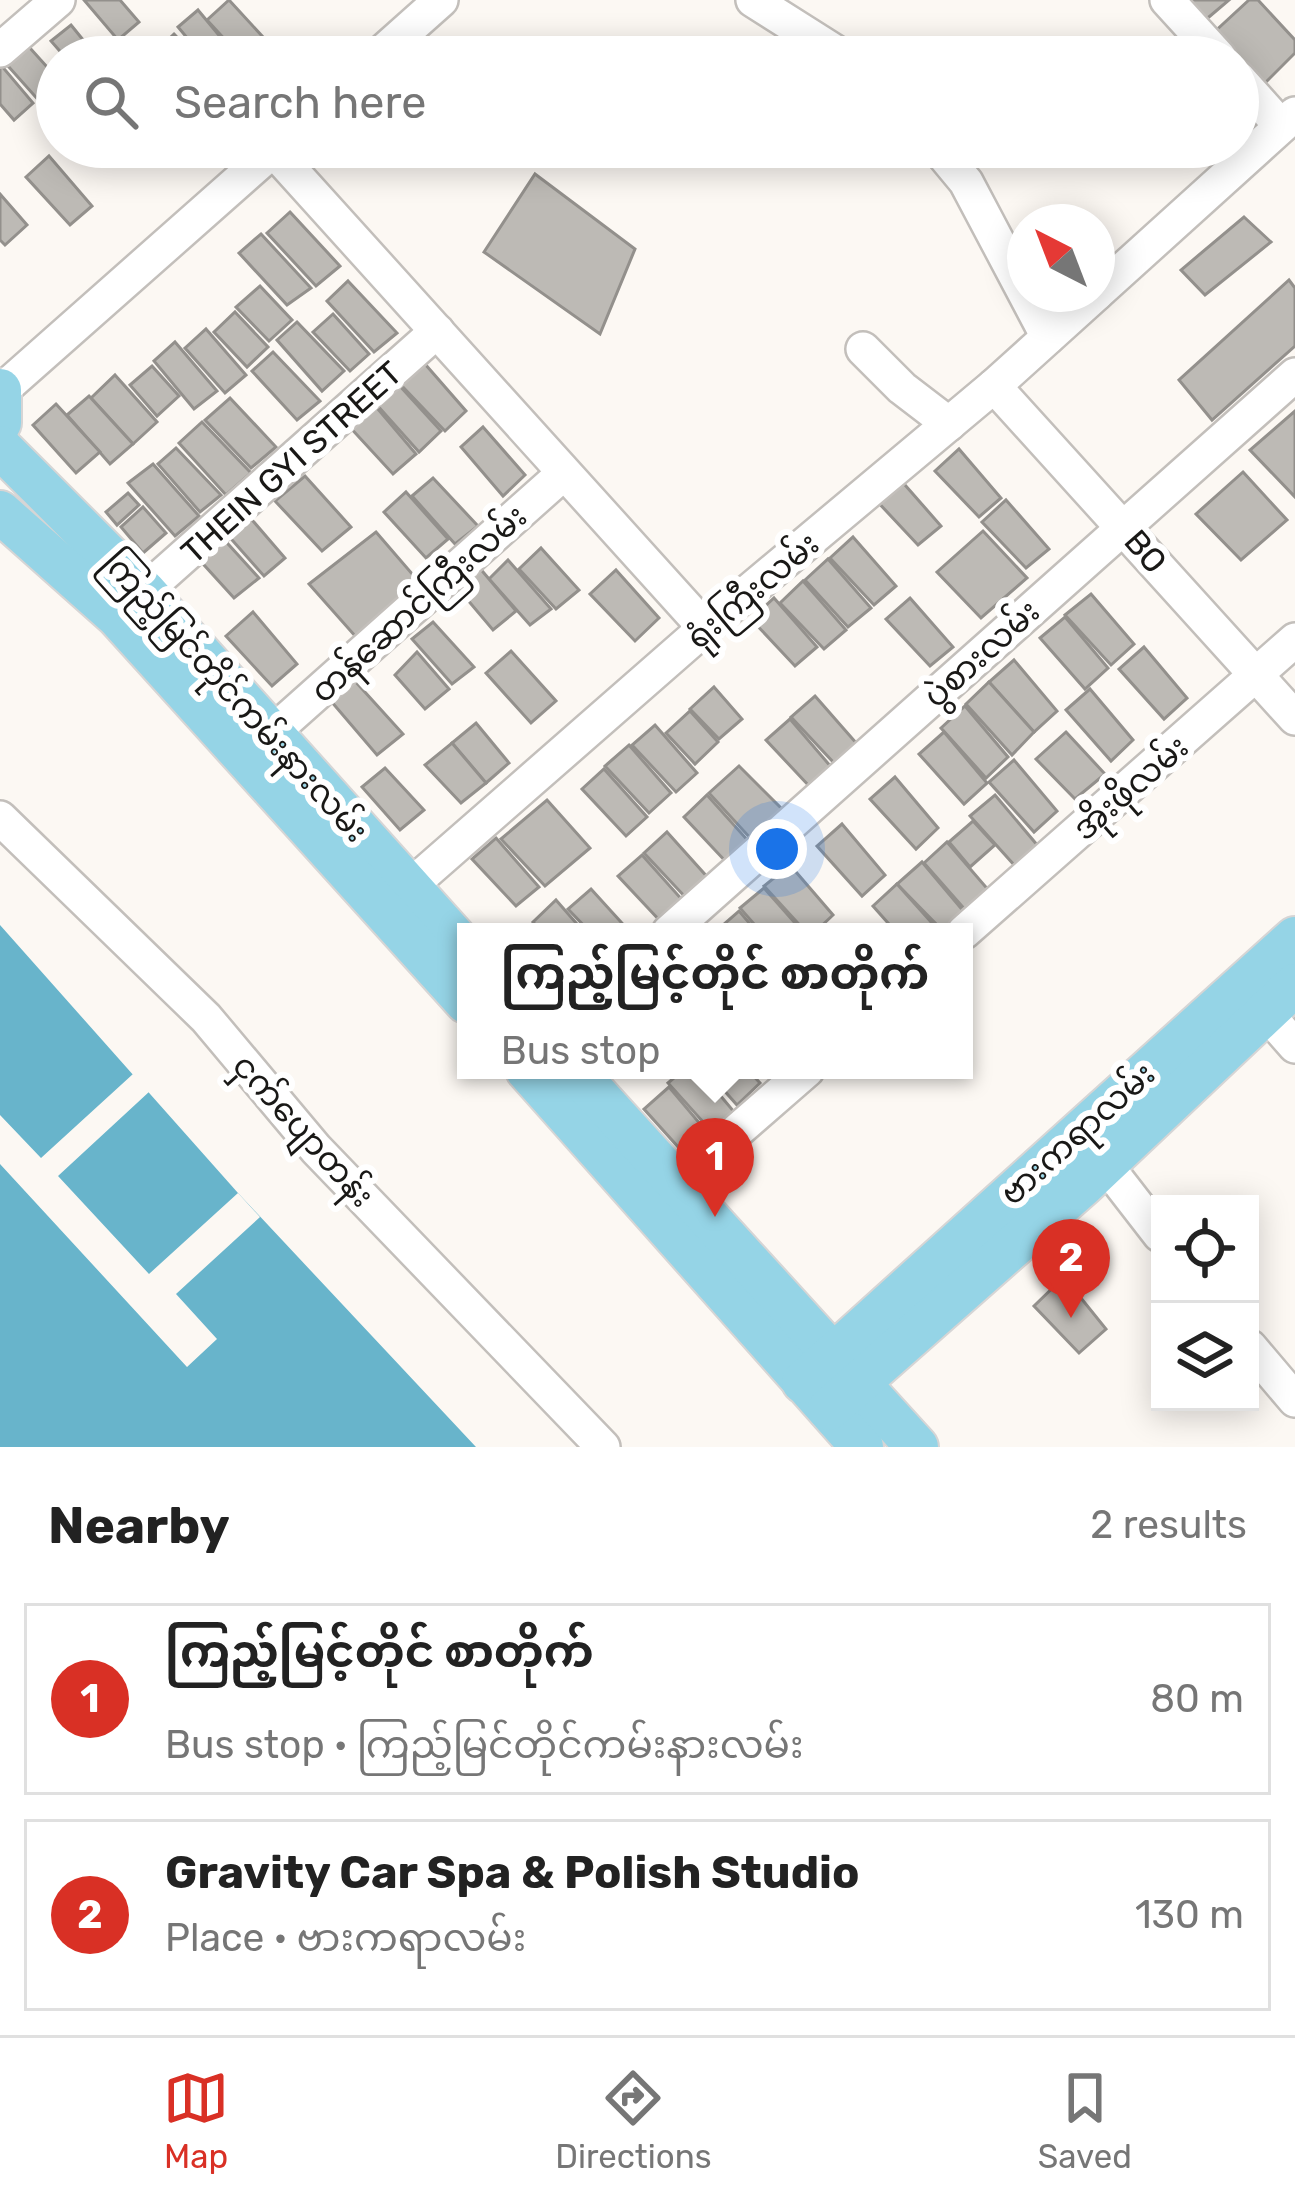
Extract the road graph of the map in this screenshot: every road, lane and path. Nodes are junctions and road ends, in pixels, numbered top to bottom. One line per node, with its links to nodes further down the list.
1 (58, 0): 8 (street)
2 (441, 0): 5 (street)
3 (753, 0): 6 (street)
4 (1168, 0): 7 (street)
5 (401, 36)
6 (810, 36)
7 (1200, 36)
8 (0, 50)
9 (1259, 96): 10 (street)
10 (1288, 120): 11 (street, ရုံးကြီးလမ်း)
11 (1259, 146)
12 (256, 168): 23 (street)
13 (292, 168): 18 (street)
14 (954, 168): 19 (street)
15 (1235, 168): 16 (street, ရုံးကြီးလမ်း)
16 (1115, 276)
17 (1075, 312): 19 (street, ရုံးကြီးလမ်း)
18 (437, 331): 25 (street); 28 (street, THEIN GYI STREET)
19 (1048, 337): 22 (street, ရုံးကြီးလမ်း)
20 (863, 349): 24 (street)
21 (1295, 375): 27 (street, ပွဲစားလမ်း)
22 (994, 386): 24 (street, ရုံးကြီးလမ်း); 27 (street, BO)
23 (1, 417): 28 (main road, ကြည့်မြင်တိုင်ကမ်းနားလမ်း)
24 (950, 424): 29 (street, ရုံးကြီးလမ်း)
25 (564, 473): 29 (street); 33 (street, တန်ဆောင်ကြီးလမ်း)
26 (0, 512): 28 (main road)
27 (1124, 525): 31 (street, BO); 36 (street, ပွဲစားလမ်း)
28 (130, 604): 33 (main road, ကြည့်မြင်တိုင်ကမ်းနားလမ်း); 40 (main road)
29 (705, 628): 35 (street, ရုံးကြီးလမ်း)
30 (1295, 640): 31 (street, အိုးဖိုလမ်း)
31 (1256, 676): 32 (street, BO); 37 (street, အိုးဖိုလမ်း)
32 (1295, 718)
33 (272, 733): 35 (main road, ကြည့်မြင်တိုင်ကမ်းနားလမ်း)
34 (0, 818): 54 (street, ငှက်ပျောတန်း)
35 (410, 887): 39 (main road, ကြည့်မြင်တိုင်ကမ်းနားလမ်း)
36 (680, 923)
37 (973, 924)
38 (1295, 938): 41 (main road, ဗားကရာလမ်း)
39 (457, 940)
40 (457, 991)
41 (1267, 994): 42 (street); 46 (main road, ဗားကရာလမ်း); 47 (main road, ဗားကရာလမ်း)
42 (1295, 1046)
43 (537, 1079): 51 (main road)
44 (582, 1079): 48 (main road)
45 (797, 1079): 48 (street)
46 (1079, 1130): 47 (street); 51 (main road, ဗားကရာလမ်း)
47 (1105, 1165): 49 (street); 51 (main road, ဗားကရာလမ်း)
48 (675, 1185): 51 (main road)
49 (1151, 1223)
50 (1259, 1358): 52 (street)
51 (840, 1364): 53 (main road); 53 (main road)
52 (1295, 1400)
53 (892, 1440)
54 (603, 1447)

